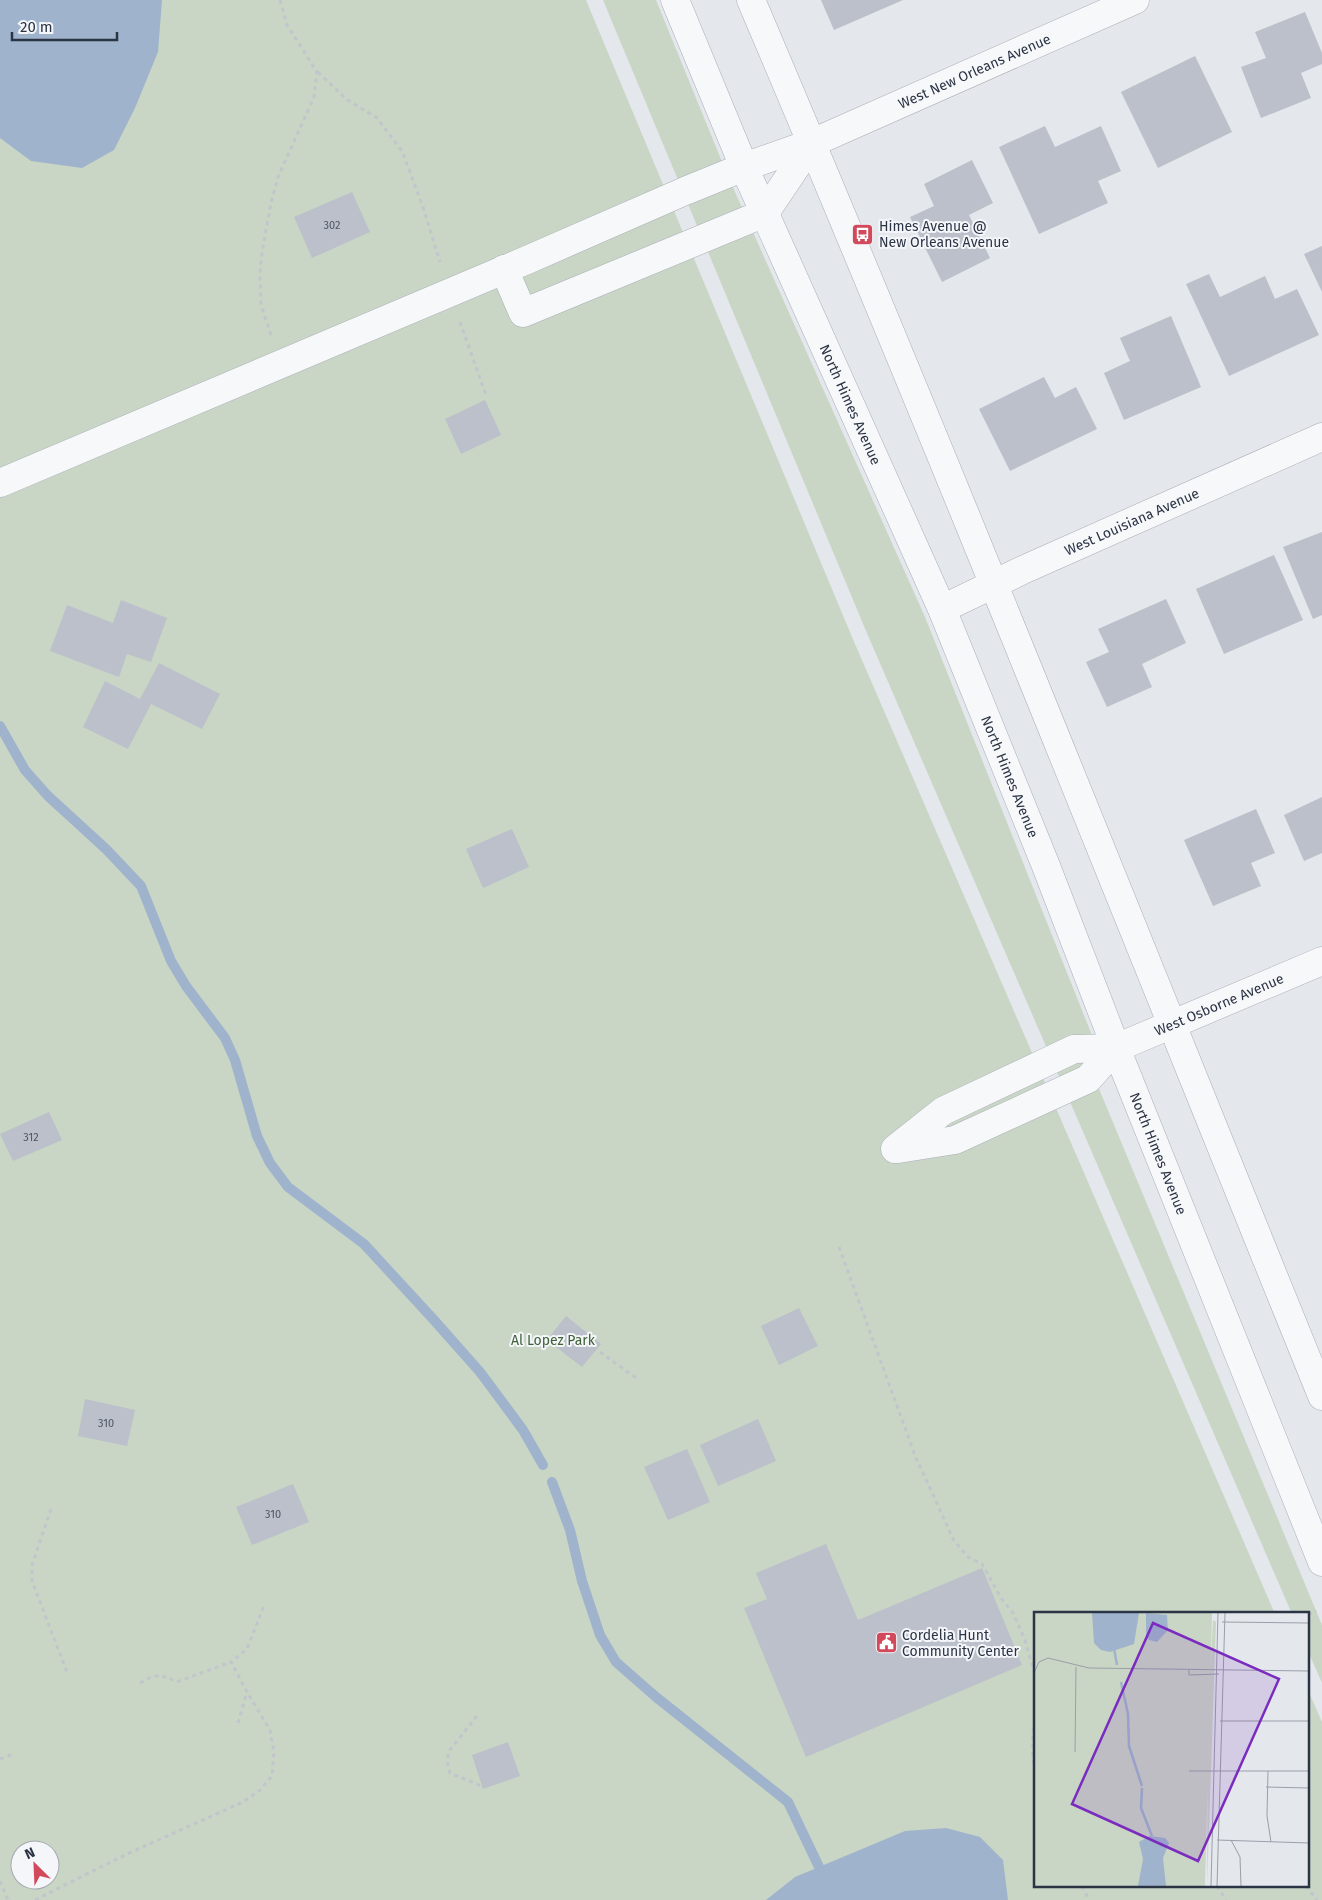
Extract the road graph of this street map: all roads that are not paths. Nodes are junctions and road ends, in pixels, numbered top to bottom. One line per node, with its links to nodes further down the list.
1 (675, 0): 5 (street, North Himes Avenue)
2 (751, 0): 4 (street)
3 (1135, 0): 4 (street, West New Orleans Avenue)
4 (812, 143): 5 (street, West New Orleans Avenue); 6 (street); 10 (street)
5 (744, 167): 6 (street, North Himes Avenue); 7 (street, West New Orleans Avenue)
6 (765, 213): 7 (street); 11 (street, North Himes Avenue)
7 (504, 269): 9 (street, West New Orleans Avenue)
8 (1322, 437): 10 (street, West Louisiana Avenue)
9 (0, 483)
10 (994, 584): 11 (street, West Louisiana Avenue); 13 (street)
11 (942, 609): 14 (street, North Himes Avenue)
12 (1322, 961): 13 (street, West Osborne Avenue)
13 (1172, 1025): 14 (street, West Osborne Avenue); 15 (street)
14 (1116, 1048): 14 (street); 16 (street, North Himes Avenue)
15 (1322, 1396)
16 (1322, 1562)

